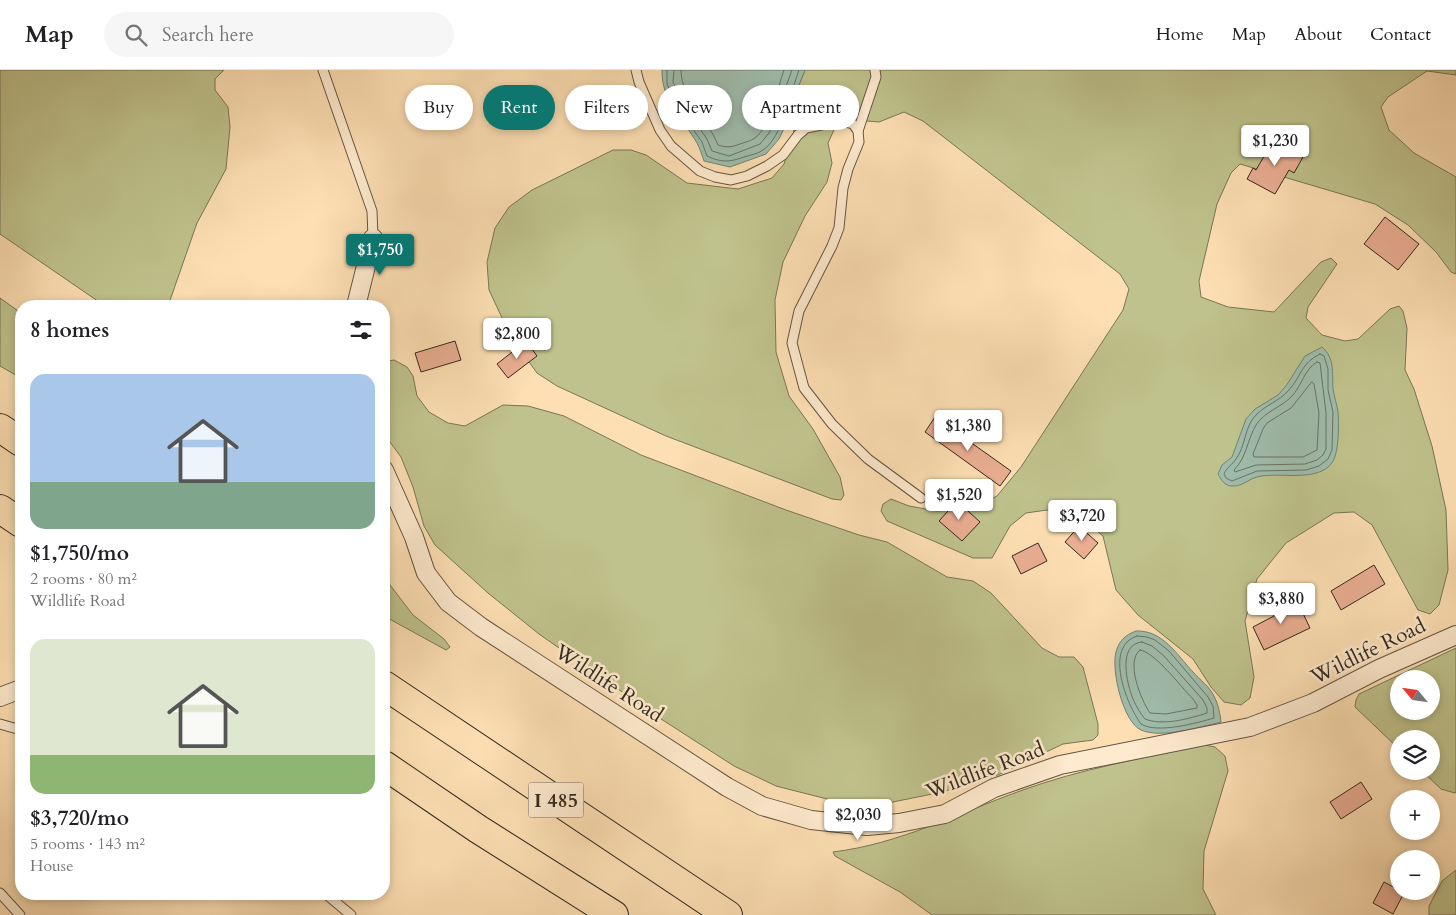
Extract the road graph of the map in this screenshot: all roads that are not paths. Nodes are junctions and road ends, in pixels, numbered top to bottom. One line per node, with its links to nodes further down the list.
1 (323, 70): 5 (lane)
2 (636, 70): 4 (lane)
3 (875, 70): 4 (lane)
4 (858, 131): 10 (lane)
5 (373, 238): 6 (street)
6 (358, 300)
7 (0, 428): 8 (highway)
8 (15, 438)
9 (390, 483): 13 (street, Wildlife Road)
10 (921, 498)
11 (0, 509): 12 (highway)
12 (15, 519)
13 (1456, 635)
14 (390, 689): 27 (highway, I 485)
15 (15, 691): 16 (street)
16 (0, 697)
17 (0, 724): 18 (lane)
18 (15, 728)
19 (390, 769): 20 (highway)
20 (478, 829): 25 (highway); 26 (highway)
21 (0, 893): 23 (lane)
22 (333, 900): 24 (lane)
23 (20, 915)
24 (350, 915)
25 (593, 915)
26 (614, 915)
27 (728, 915)

